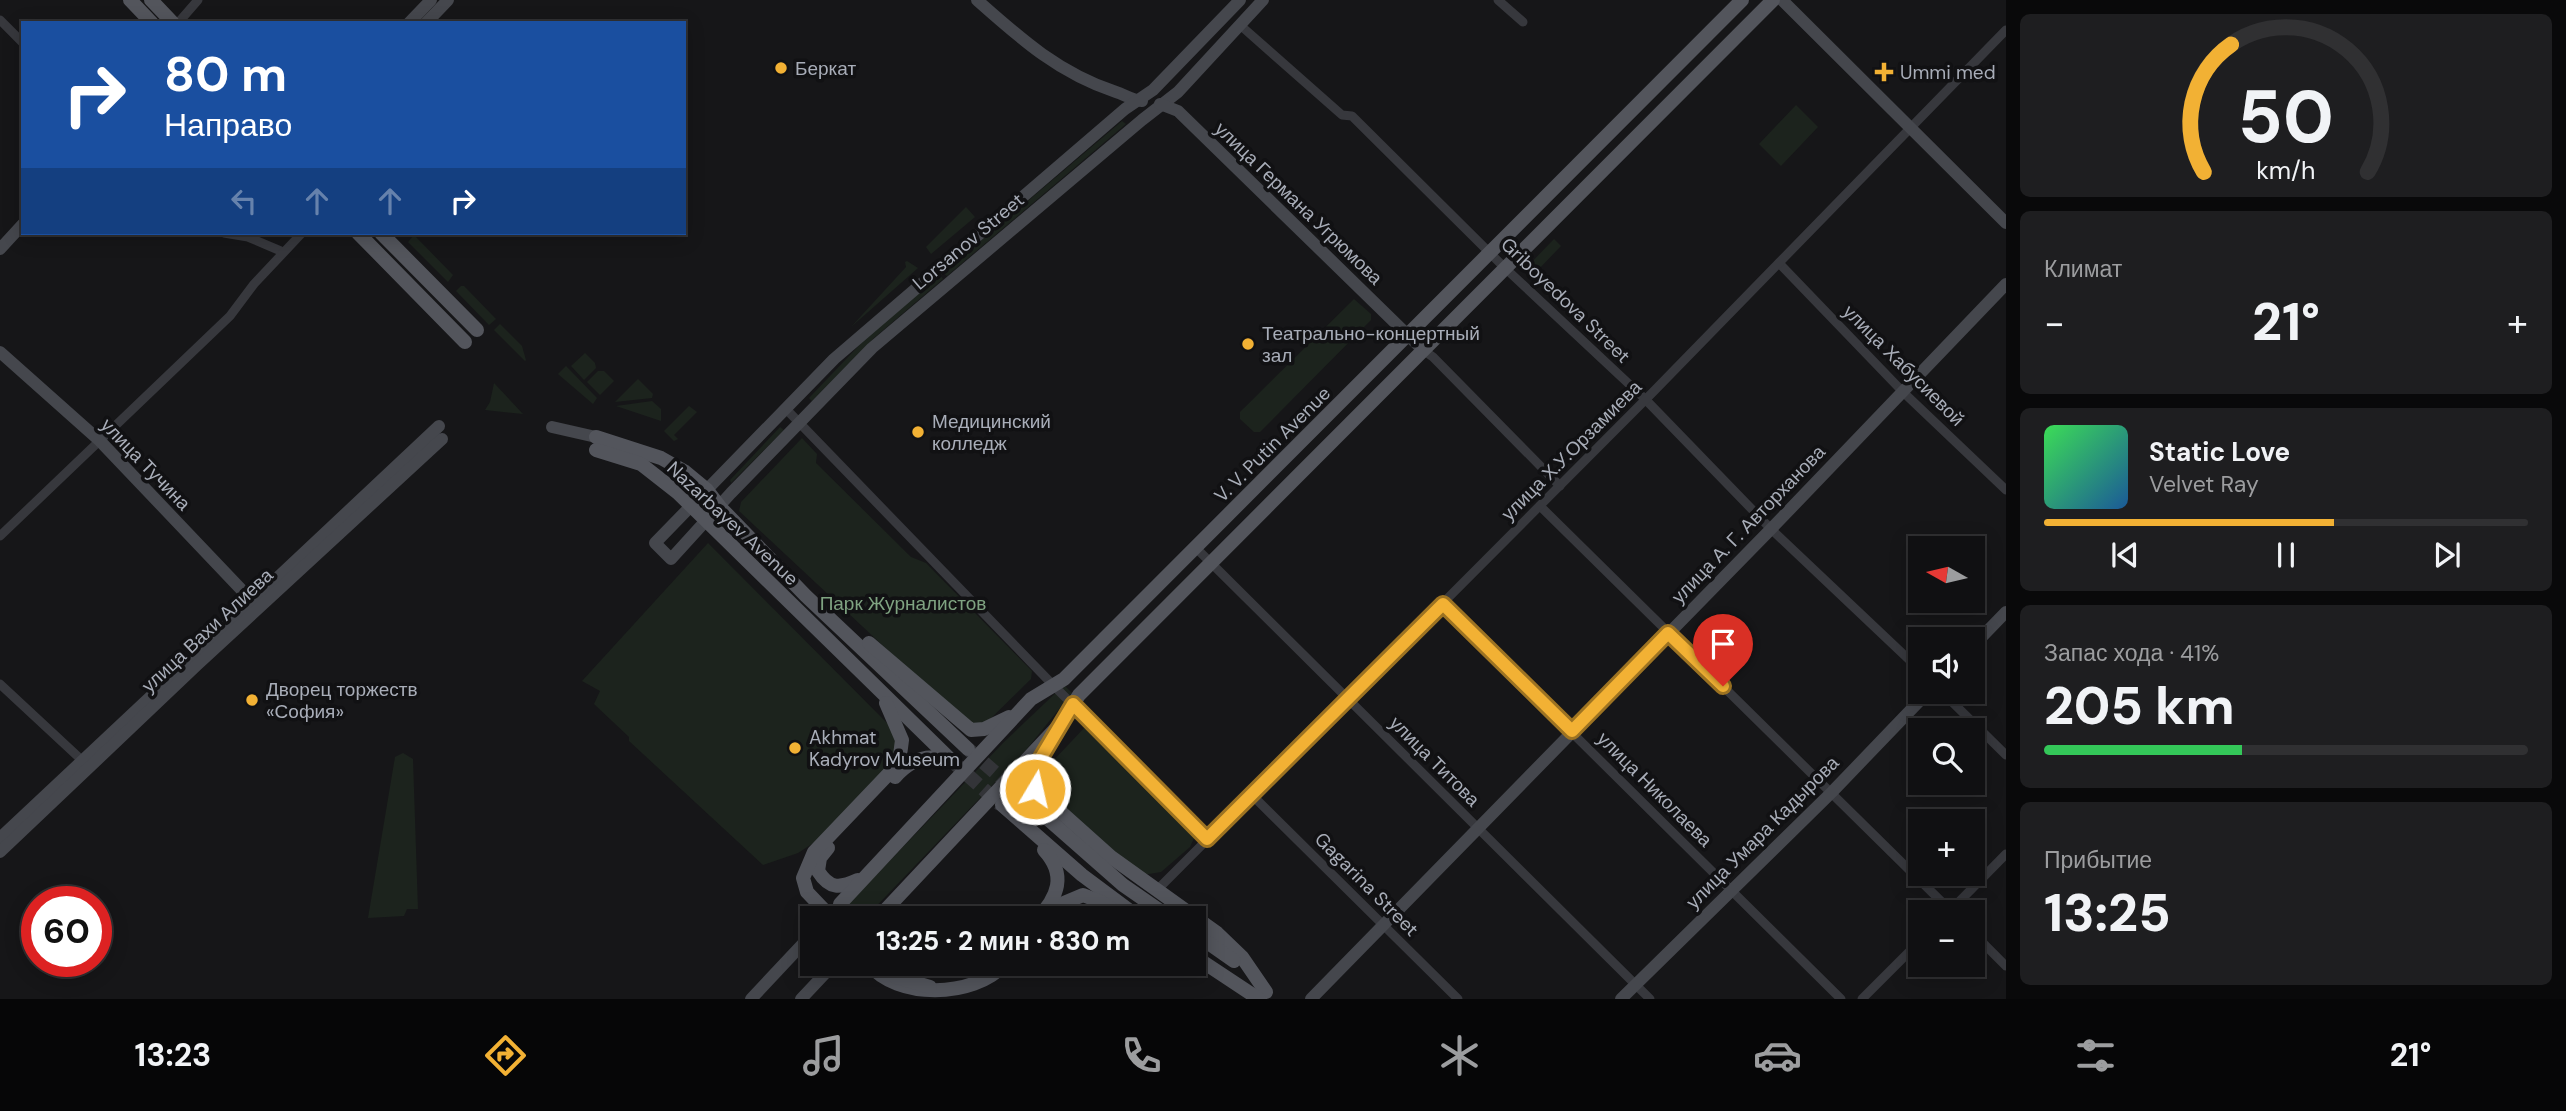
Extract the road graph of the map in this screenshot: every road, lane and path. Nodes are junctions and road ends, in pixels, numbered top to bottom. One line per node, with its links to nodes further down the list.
1 (130, 0): 14 (main road)
2 (151, 0): 15 (main road)
3 (198, 0): 16 (street)
4 (431, 0): 17 (main road)
5 (448, 0): 18 (main road)
6 (977, 0): 23 (main road, улица Германа Угрюмова)
7 (1240, 0): 23 (main road, Lorsanov Street)
8 (1263, 0): 20 (main road, Lorsanov Street)
9 (1498, 0): 19 (street)
10 (1742, 0): 34 (main road, V. V. Putin Avenue)
11 (1773, 0): 36 (main road)
12 (1782, 0): 25 (main road)
13 (0, 20): 22 (street)
14 (150, 21)
15 (174, 21)
16 (178, 21)
17 (411, 21)
18 (428, 21)
19 (1523, 22)
20 (1240, 25): 24 (main road, Lorsanov Street); 34 (street, Griboyedova Street)
21 (2006, 30): 25 (street, улица Х.У.Орзамиева)
22 (21, 41)
23 (1137, 100): 24 (main road, улица Германа Угрюмова); 45 (main road, Lorsanov Street)
24 (1165, 104): 39 (main road, улица Германа Угрюмова); 46 (main road, Lorsanov Street)
25 (1911, 129): 26 (main road); 35 (street, улица Х.У.Орзамиева)
26 (2006, 223)
27 (21, 226): 32 (main road)
28 (236, 235): 33 (street)
29 (300, 235): 33 (street)
30 (360, 235): 40 (main road)
31 (383, 235): 38 (main road)
32 (0, 249)
33 (283, 252): 50 (street)
34 (1491, 253): 36 (street, Griboyedova Street); 39 (main road, V. V. Putin Avenue)
35 (1779, 263): 43 (street, улица Хабусиевой); 44 (street, улица Х.У.Орзамиева)
36 (1505, 268): 41 (main road); 44 (street, Griboyedova Street)
37 (2006, 284): 43 (main road, улица А. Г. Авторханова)
38 (477, 330)
39 (1408, 336): 41 (main road, улица Германа Угрюмова); 61 (main road, V. V. Putin Avenue)
40 (465, 342)
41 (1423, 350): 52 (street, улица Германа Угрюмова); 62 (main road)
42 (0, 352): 50 (main road, улица Тучина)
43 (1903, 392): 54 (street, улица Хабусиевой); 59 (main road, улица А. Г. Авторханова)
44 (1645, 400): 52 (street, улица Х.У.Орзамиева); 59 (street, Griboyedova Street)
45 (786, 409): 46 (street); 53 (main road, Lorsanov Street)
46 (799, 423): 57 (main road, Lorsanov Street); 71 (street)
47 (439, 426): 65 (main road, улица Вахи Алиева)
48 (552, 427): 51 (main road)
49 (442, 439): 65 (main road, улица Вахи Алиева)
50 (100, 441): 60 (street); 65 (main road, улица Тучина)
51 (596, 443): 53 (main road, Nazarbayev Avenue); 55 (main road, Nazarbayev Avenue)
52 (1560, 486): 56 (street, улица Х.У.Орзамиева)
53 (707, 490): 55 (main road, Lorsanov Street); 57 (main road, Nazarbayev Avenue)
54 (2006, 490)
55 (691, 506): 58 (main road, Nazarbayev Avenue); 58 (main road, Lorsanov Street)
56 (1540, 506): 64 (street, улица Х.У.Орзамиева); 67 (street)
57 (720, 507): 58 (main road, Lorsanov Street); 63 (main road, Nazarbayev Avenue)
58 (707, 522): 72 (main road, Nazarbayev Avenue)
59 (1771, 529): 67 (main road, улица А. Г. Авторханова); 69 (street, Griboyedova Street)
60 (0, 536)
61 (1196, 548): 62 (street, улица Титова); 71 (main road, V. V. Putin Avenue)
62 (1210, 562): 73 (street, улица Титова); 74 (main road)
63 (794, 583): 77 (main road); 80 (main road, Nazarbayev Avenue)
64 (1443, 604): 73 (street, улица Х.У.Орзамиева); 79 (street, улица Николаева)
65 (255, 605): 82 (main road, улица Вахи Алиева)
66 (2006, 612): 68 (main road)
67 (1668, 633): 79 (main road, улица А. Г. Авторханова); 84 (street)
68 (1985, 634)
69 (1908, 659)
70 (0, 684): 82 (street)
71 (1053, 685): 74 (street); 77 (main road, V. V. Putin Avenue)
72 (881, 693): 91 (main road, Nazarbayev Avenue); 96 (main road)
73 (1349, 699): 85 (street, улица Х.У.Орзамиева); 86 (street, улица Титова)
74 (1073, 704): 78 (main road); 88 (street)
75 (1917, 704): 84 (main road, улица Умара Кадырова)
76 (1954, 704): 81 (street)
77 (1020, 711): 91 (main road, V. V. Putin Avenue)
78 (1061, 723): 92 (main road); 98 (main road)
79 (1572, 731): 86 (main road, улица А. Г. Авторханова); 93 (street, улица Николаева)
80 (968, 749)
81 (2006, 755)
82 (86, 764): 87 (main road, улица Вахи Алиева); 89 (main road, улица Вахи Алиева)
83 (1015, 790): 103 (main road)
84 (1832, 792): 93 (main road, улица Умара Кадырова); 94 (street)
85 (1252, 794): 88 (street, улица Х.У.Орзамиева); 104 (street, Gagarina Street)
86 (1476, 827): 104 (main road, улица А. Г. Авторханова); 116 (street, улица Титова)
87 (0, 838)
88 (1207, 839): 92 (street, улица Х.У.Орзамиева)
89 (0, 852)
90 (2006, 854): 95 (street)
91 (865, 877): 97 (main road, V. V. Putin Avenue)
92 (1157, 890): 117 (main road)
93 (1731, 890): 116 (main road, улица Умара Кадырова); 124 (street, улица Николаева)
94 (1939, 900)
95 (1961, 900)
96 (820, 906)
97 (843, 906)
98 (891, 906)
99 (1047, 906): 102 (main road)
100 (1060, 906): 101 (main road)
101 (1107, 906)
102 (1123, 906)
103 (1153, 906)
104 (1383, 925): 120 (main road, улица А. Г. Авторханова); 121 (street, Gagarina Street)
105 (1206, 941): 117 (main road)
106 (1985, 945): 110 (street)
107 (800, 947): 118 (main road)
108 (1908, 953): 125 (street)
109 (1206, 964): 117 (main road)
110 (2006, 966)
111 (823, 976): 119 (main road)
112 (880, 976): 115 (main road)
113 (895, 976): 114 (main road)
114 (974, 976)
115 (991, 976)
116 (1635, 984): 122 (main road, улица Умара Кадырова); 123 (street, улица Титова)
117 (1266, 997)
118 (751, 999)
119 (801, 999)
120 (1311, 999)
121 (1458, 999)
122 (1620, 999)
123 (1650, 999)
124 (1841, 999)
125 (1862, 999)

